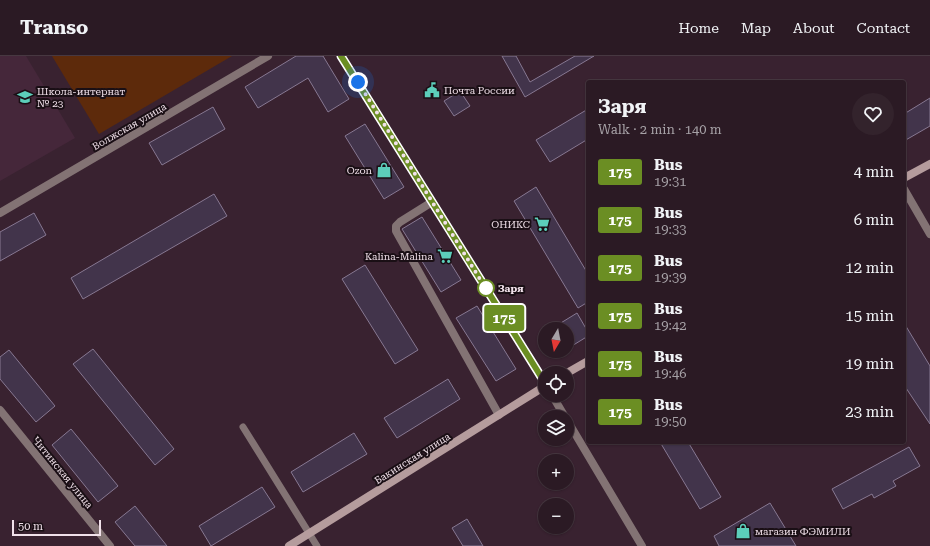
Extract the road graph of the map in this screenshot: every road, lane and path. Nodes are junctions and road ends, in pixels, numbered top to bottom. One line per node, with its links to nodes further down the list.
1 (268, 56): 7 (street, Волжская улица)
2 (341, 56): 6 (street)
3 (930, 164): 4 (street)
4 (906, 177)
5 (906, 193): 8 (street)
6 (432, 202): 11 (street); 14 (street)
7 (0, 213)
8 (930, 234)
9 (586, 362): 10 (street)
10 (574, 369)
11 (538, 374)
12 (538, 390): 14 (street, Бакинская улица)
13 (0, 410): 18 (street, Читинская улица)
14 (499, 415): 17 (street, Бакинская улица)
15 (243, 427): 17 (lane)
16 (574, 432): 21 (street)
17 (309, 534): 19 (street, Бакинская улица); 20 (lane)
18 (110, 546)
19 (289, 546)
20 (317, 546)
21 (642, 546)

